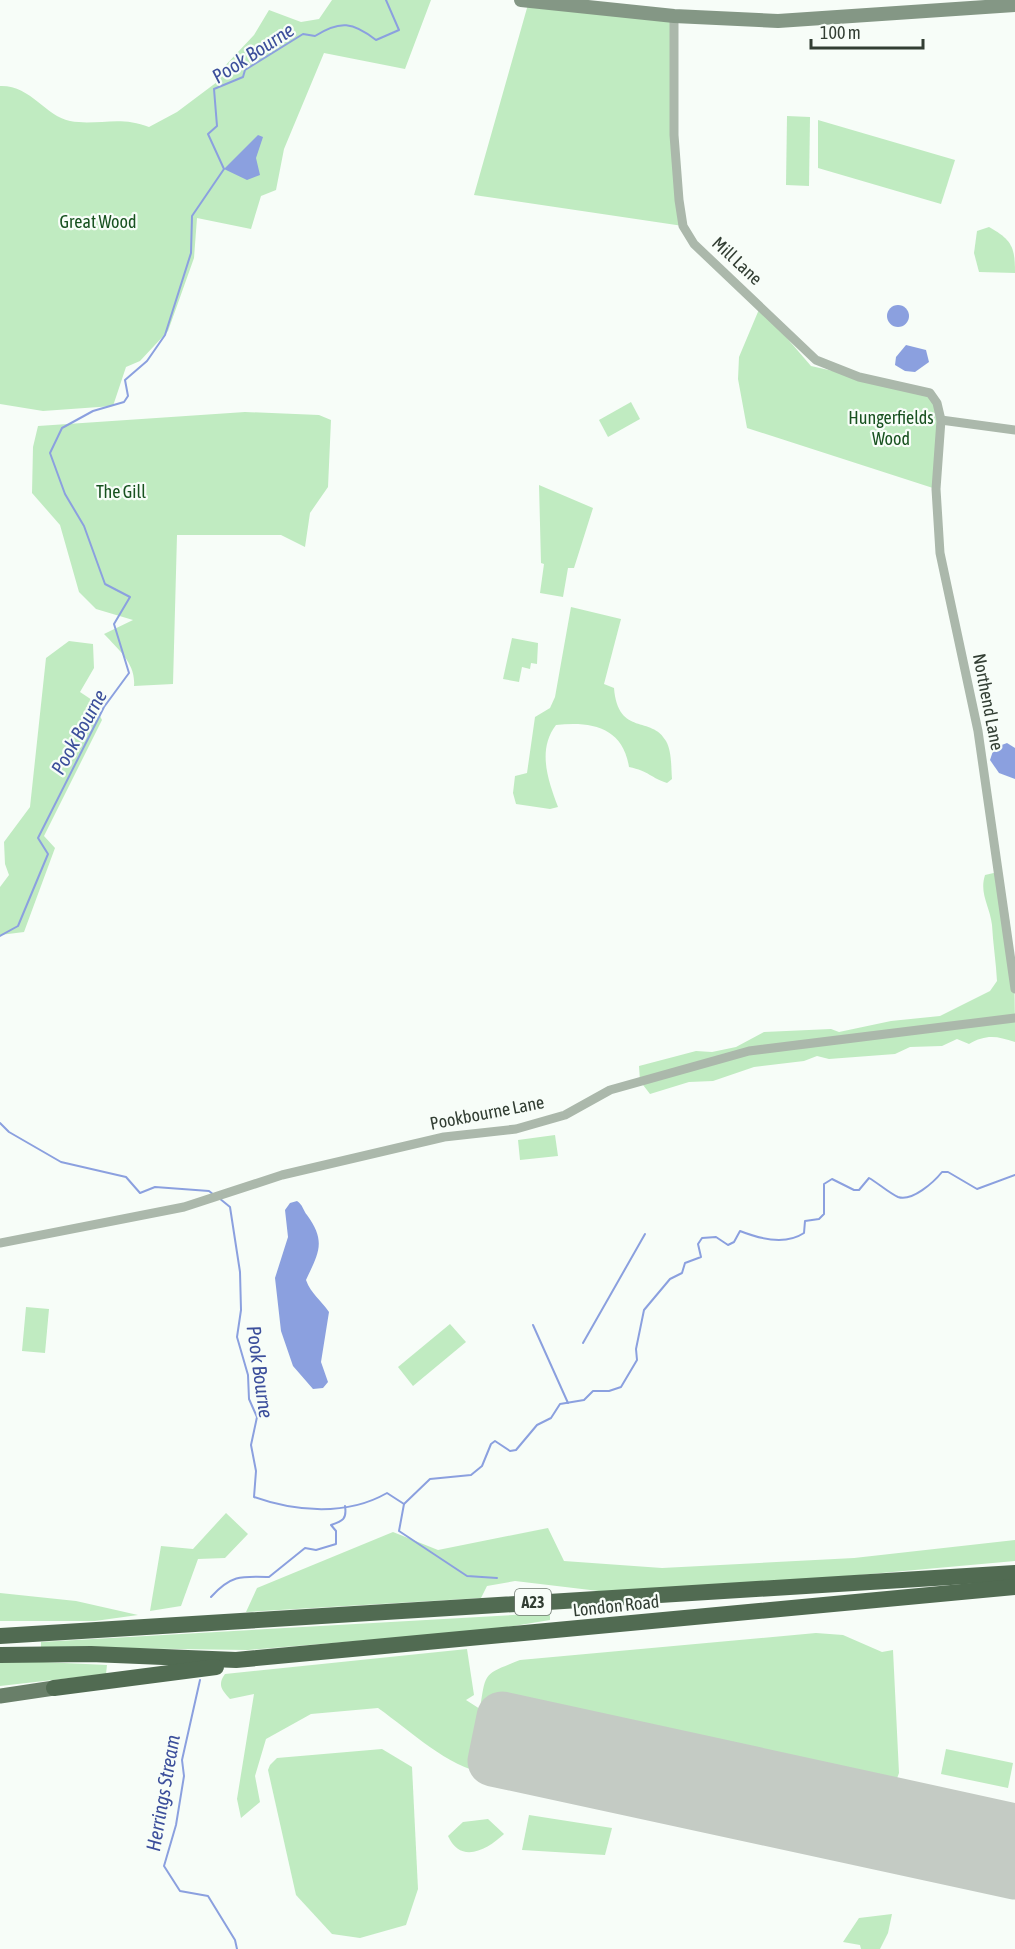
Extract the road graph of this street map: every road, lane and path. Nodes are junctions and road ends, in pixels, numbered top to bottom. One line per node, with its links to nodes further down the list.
1 (521, 0): 3 (street)
2 (1015, 5): 3 (street)
3 (674, 16): 4 (street, Mill Lane)
4 (941, 420): 5 (street); 6 (street, Northend Lane)
5 (1015, 430)
6 (1015, 989)
7 (1015, 1018): 8 (street, Pookbourne Lane)
8 (0, 1243)
9 (1015, 1565): 10 (highway)
10 (1007, 1574): 15 (highway, A23)
11 (1015, 1587): 12 (highway, A23)
12 (963, 1592): 13 (highway); 18 (highway, London Road / A23)
13 (1015, 1596)
14 (0, 1627): 15 (highway)
15 (67, 1632): 16 (highway, A23)
16 (0, 1636)
17 (0, 1654): 18 (highway, A23)
18 (236, 1660): 19 (highway)
19 (54, 1688): 20 (main road)
20 (0, 1696)

